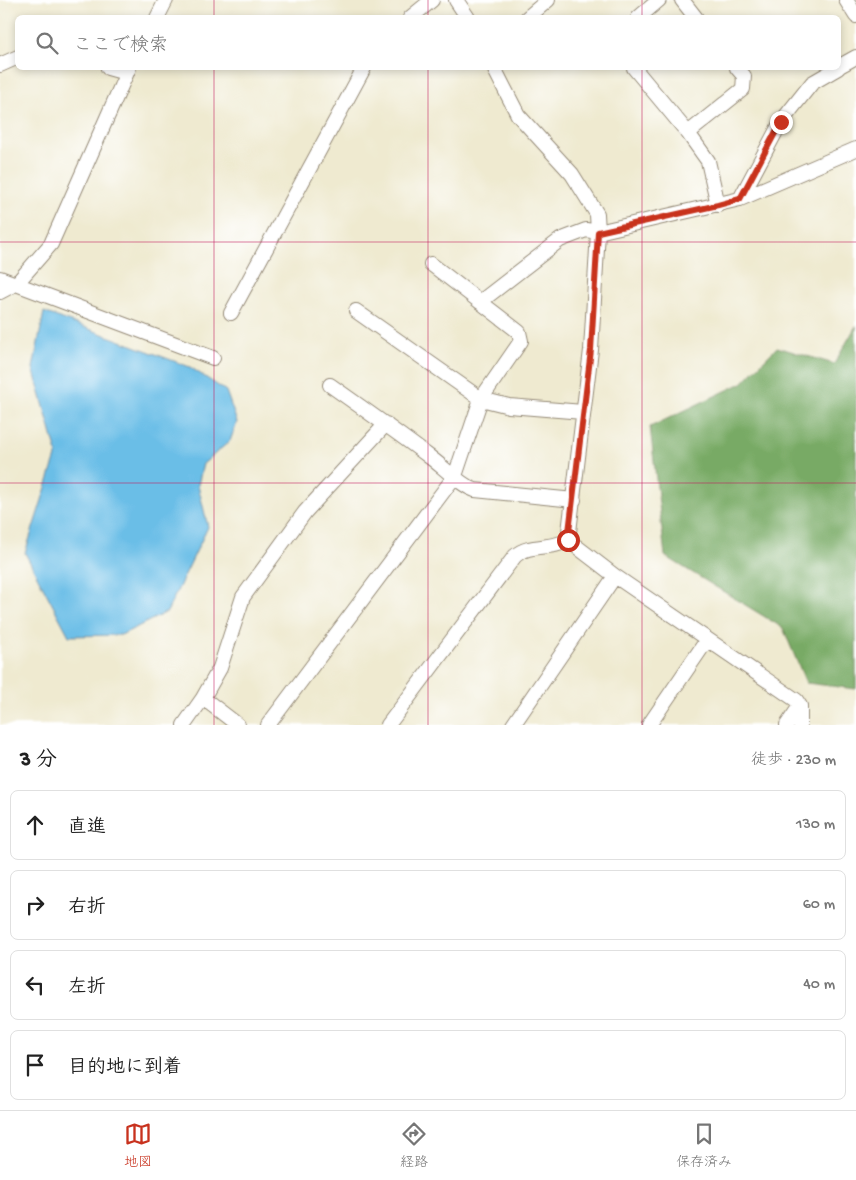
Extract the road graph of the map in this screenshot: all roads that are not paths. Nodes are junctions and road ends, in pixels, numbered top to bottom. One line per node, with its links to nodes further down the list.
1 (166, 0): 8 (street)
2 (432, 0): 9 (street)
3 (456, 0): 10 (street)
4 (548, 0): 11 (street)
5 (659, 0): 12 (street)
6 (682, 0): 13 (street)
7 (846, 0): 14 (street)
8 (158, 15)
9 (414, 15)
10 (466, 15)
11 (530, 15)
12 (642, 15)
13 (694, 15)
14 (856, 16)
15 (856, 57): 18 (street)
16 (15, 58): 17 (street)
17 (0, 65)
18 (841, 65)
19 (128, 70): 32 (street)
20 (363, 70): 36 (street)
21 (495, 70): 29 (street)
22 (636, 70): 25 (street)
23 (739, 70): 25 (street)
24 (833, 70): 27 (street)
25 (688, 133): 28 (street)
26 (856, 149): 27 (street)
27 (740, 199): 28 (street)
28 (718, 205): 29 (street)
29 (598, 232): 34 (street); 40 (street)
30 (431, 264): 34 (street)
31 (0, 278): 32 (street)
32 (18, 283): 33 (street); 37 (street)
33 (0, 292)
34 (480, 302): 39 (street)
35 (356, 311): 39 (street)
36 (231, 313)
37 (214, 358)
38 (330, 385): 41 (street)
39 (481, 399): 40 (street); 42 (street)
40 (583, 412): 43 (street)
41 (386, 424): 42 (street); 47 (street)
42 (455, 476): 43 (street); 51 (street)
43 (574, 500): 44 (street)
44 (568, 540): 45 (street); 52 (street)
45 (615, 576): 46 (street); 53 (street)
46 (707, 640): 48 (street); 54 (street)
47 (203, 698): 49 (street); 50 (street)
48 (800, 706): 55 (street); 56 (street)
49 (184, 725)
50 (238, 725)
51 (268, 725)
52 (388, 725)
53 (513, 725)
54 (649, 725)
55 (787, 725)
56 (800, 725)

